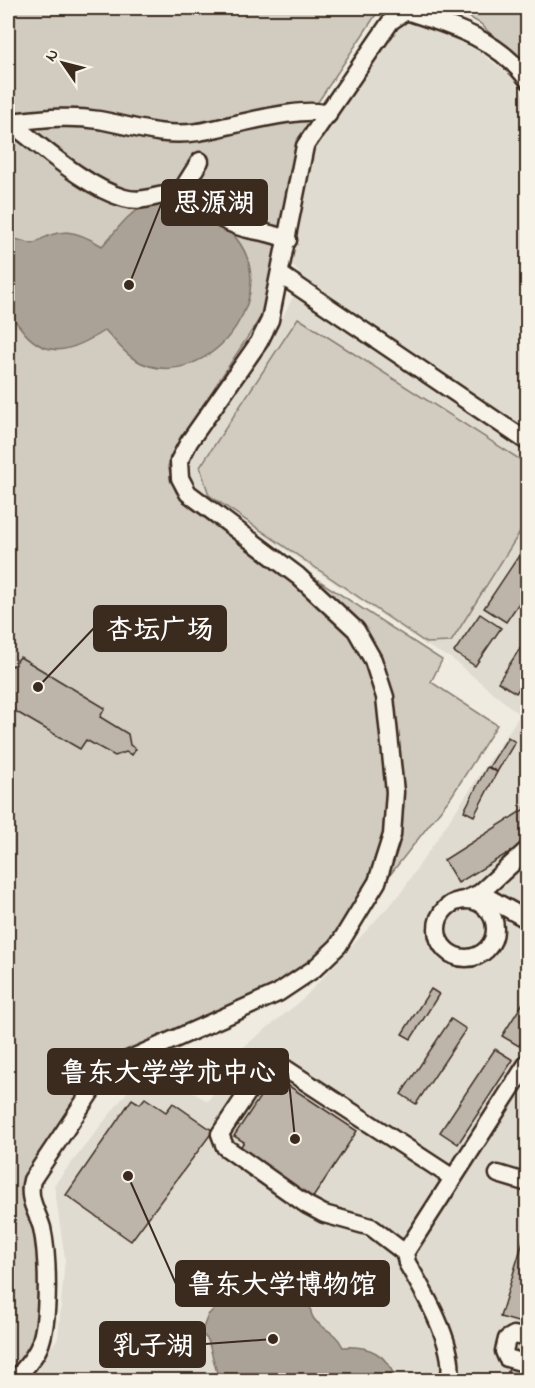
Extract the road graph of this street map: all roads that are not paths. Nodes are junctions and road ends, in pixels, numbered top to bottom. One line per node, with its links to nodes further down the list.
1 (528, 80): 2 (street)
2 (328, 115): 3 (street); 6 (street)
3 (8, 122): 5 (street)
4 (200, 161): 5 (street)
5 (178, 196): 6 (street)
6 (288, 240): 7 (street)
7 (281, 275): 8 (street); 20 (street)
8 (528, 442)
9 (528, 849): 10 (street)
10 (480, 893): 11 (street); 12 (street)
11 (464, 900)
12 (528, 920)
13 (528, 1062): 15 (street)
14 (498, 1174): 16 (street)
15 (453, 1178): 17 (street); 17 (street)
16 (528, 1183)
17 (405, 1253): 21 (street)
18 (528, 1338): 19 (street)
19 (528, 1364)
20 (15, 1380)
21 (449, 1380)

